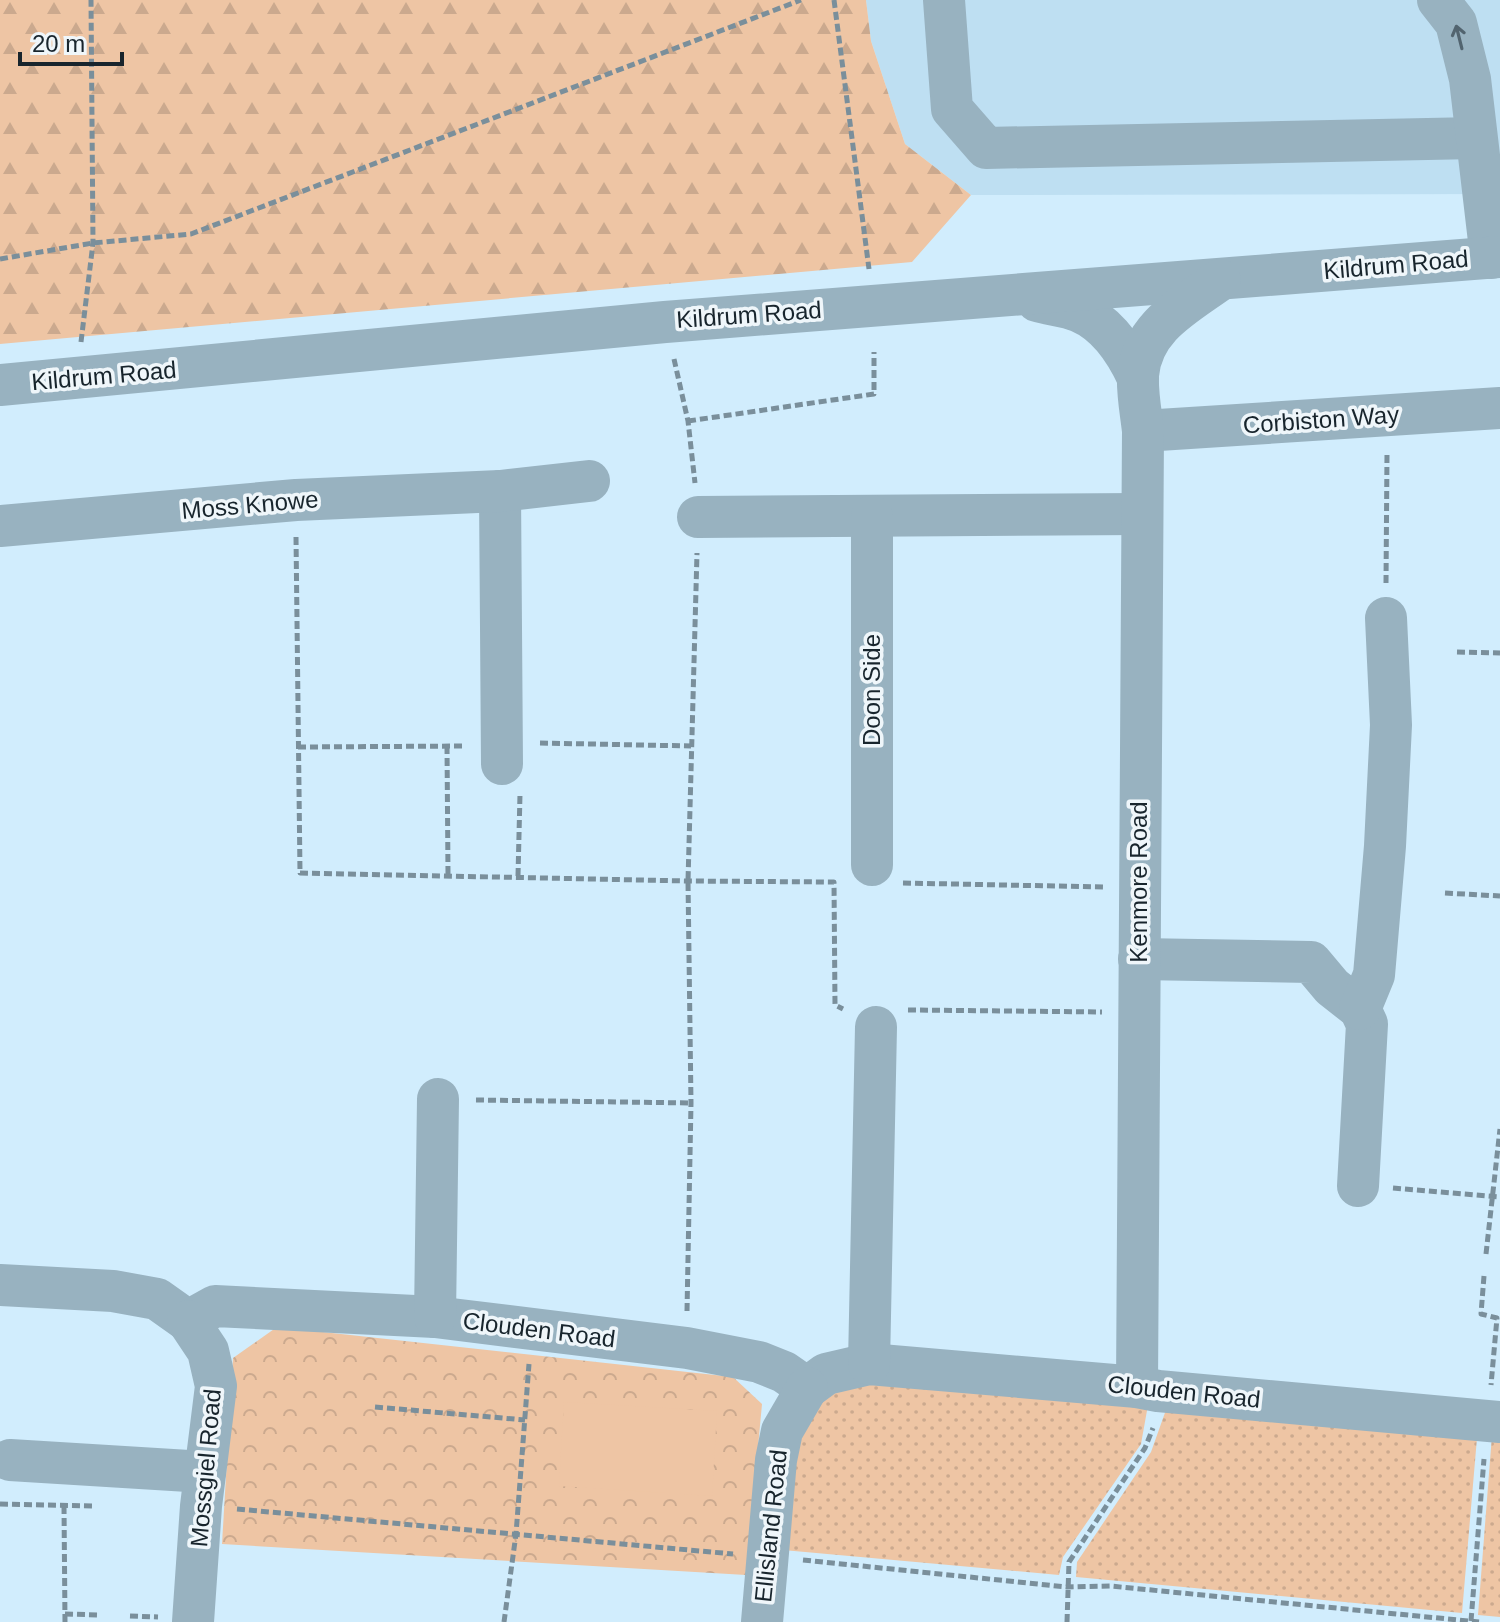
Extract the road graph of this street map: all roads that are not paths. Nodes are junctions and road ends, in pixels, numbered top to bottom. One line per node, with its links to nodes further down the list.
1 (944, 0): 4 (street)
2 (1438, 0): 3 (street, one-way to 2)
3 (1485, 77): 4 (street)
4 (1476, 138): 5 (street)
5 (1495, 257): 6 (street, Kildrum Road)
6 (1221, 280): 7 (street, Kildrum Road); 8 (street, Kenmore Road)
7 (1010, 295): 8 (street, Kenmore Road); 9 (street, Kildrum Road)
8 (1138, 378): 11 (street, Kenmore Road)
9 (0, 385)
10 (1500, 408): 11 (street, Corbiston Way)
11 (1143, 431): 14 (street, Kenmore Road)
12 (589, 481): 13 (street, Moss Knowe)
13 (500, 491): 17 (street, Moss Knowe); 19 (street)
14 (1140, 514): 15 (street); 21 (street, Kenmore Road)
15 (872, 516): 16 (street); 20 (street, Doon Side)
16 (698, 517)
17 (0, 526)
18 (1386, 618): 22 (street)
19 (502, 751)
20 (873, 877)
21 (1139, 959): 22 (street); 31 (street, Kenmore Road)
22 (1360, 1009): 25 (street)
23 (876, 1027): 29 (street)
24 (438, 1099): 27 (street, Clouden Road)
25 (1358, 1186)
26 (0, 1285): 28 (street)
27 (435, 1317): 28 (street, Clouden Road); 30 (street, Clouden Road)
28 (188, 1321): 34 (street, Mossgiel Road)
29 (869, 1364): 30 (street, Clouden Road); 31 (street, Clouden Road)
30 (807, 1388): 36 (street, Ellisland Road)
31 (1148, 1389): 32 (street, Clouden Road)
32 (1494, 1422)
33 (10, 1460): 34 (street)
34 (205, 1472): 35 (street, Mossgiel Road)
35 (193, 1622)
36 (762, 1622)

